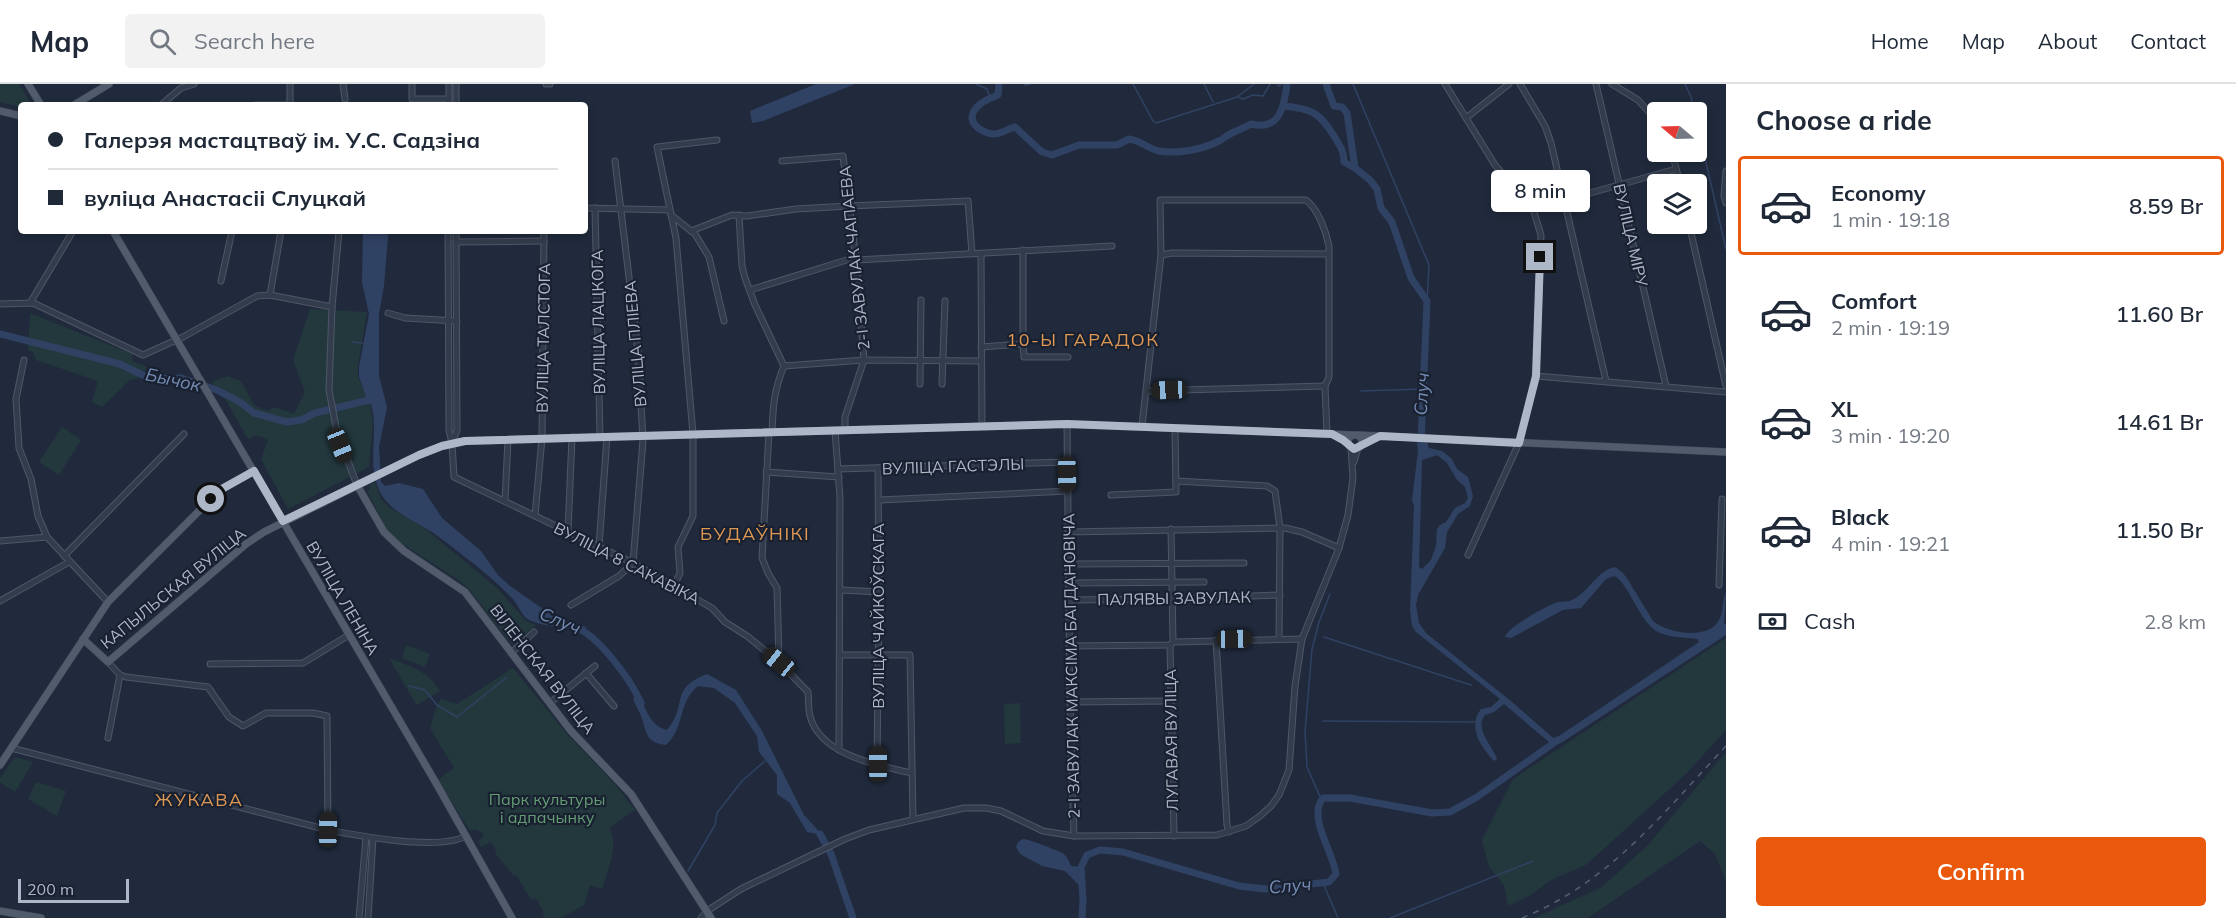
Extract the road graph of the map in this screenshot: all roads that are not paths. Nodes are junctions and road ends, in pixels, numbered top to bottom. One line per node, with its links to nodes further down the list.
1 (28, 84): 15 (main road)
2 (109, 84): 16 (main road)
3 (194, 84): 17 (street)
4 (290, 84): 18 (street)
5 (343, 84): 14 (street)
6 (412, 84): 19 (street)
7 (449, 84): 19 (street)
8 (456, 84): 20 (street)
9 (1445, 84): 24 (street)
10 (1509, 84): 24 (street)
11 (1520, 84): 33 (street)
12 (1596, 84): 32 (street, ВУЛІЦА МІРУ)
13 (1612, 84): 21 (street)
14 (345, 99)
15 (39, 102)
16 (79, 102)
17 (165, 102)
18 (290, 102)
19 (449, 102)
20 (456, 102)
21 (1647, 110)
22 (0, 111): 23 (main road)
23 (18, 115)
24 (1466, 118): 39 (street)
25 (717, 140): 40 (street)
26 (615, 161): 38 (street, ВУЛІЦА ПЛІЕВА)
27 (782, 161): 35 (street, 2-І ЗАВУЛАК ЧАПАЕВА)
28 (1674, 162): 29 (street)
29 (1676, 169): 31 (street); 32 (street)
30 (1726, 171): 34 (street)
31 (1677, 174)
32 (1620, 185): 33 (street); 88 (street, ВУЛІЦА МІРУ)
33 (1563, 200): 39 (street); 84 (street)
34 (1726, 203)
35 (849, 206): 41 (street); 56 (street); 60 (street, 2-І ЗАВУЛАК ЧАПАЕВА)
36 (588, 208): 37 (street)
37 (595, 208): 38 (street); 106 (street, ВУЛІЦА ЛАЦКОГА)
38 (621, 208): 40 (street); 102 (street, ВУЛІЦА ПЛІЕВА)
39 (1533, 208): 83 (street)
40 (670, 212): 42 (street); 100 (street)
41 (739, 215): 42 (street); 62 (street)
42 (691, 231): 72 (street)
43 (71, 234): 66 (street)
44 (115, 234): 73 (main road, ВУЛІЦА ЛЕНІНА)
45 (231, 234): 61 (street)
46 (280, 234): 63 (street)
47 (339, 234): 68 (street)
48 (448, 234): 70 (street)
49 (456, 234): 53 (street)
50 (544, 234): 52 (street, ВУЛІЦА ТАЛСТОГА)
51 (1691, 234): 89 (street)
52 (544, 241): 53 (street); 107 (street, ВУЛІЦА ТАЛСТОГА)
53 (456, 242): 71 (street)
54 (1112, 246): 55 (street)
55 (1023, 250): 57 (street); 74 (street)
56 (972, 254): 57 (street); 60 (street)
57 (981, 254): 75 (street)
58 (1328, 254): 59 (street); 59 (street); 87 (street)
59 (1161, 255): 90 (street)
60 (856, 260): 62 (street); 78 (street, 2-І ЗАВУЛАК ЧАПАЕВА)
61 (221, 281)
62 (750, 290): 82 (street)
63 (270, 296): 68 (street); 73 (street)
64 (921, 300): 79 (street)
65 (945, 302): 80 (street)
66 (30, 303): 67 (street); 73 (street)
67 (0, 304)
68 (332, 307): 120 (street)
69 (388, 313): 70 (street)
70 (447, 321): 71 (street); 109 (street)
71 (457, 321): 109 (street)
72 (724, 321)
73 (177, 339): 116 (main road, ВУЛІЦА ЛЕНІНА)
74 (1023, 344): 75 (street); 76 (street)
75 (981, 347): 81 (street)
76 (1068, 357)
77 (24, 360): 133 (street)
78 (864, 360): 79 (street); 82 (street, 2-І ЗАВУЛАК ЧАПАЕВА); 97 (street, 2-І ЗАВУЛАК ЧАПАЕВА)
79 (921, 360): 80 (street); 85 (street)
80 (943, 361): 81 (street); 86 (street)
81 (981, 361): 93 (street)
82 (784, 366): 98 (street)
83 (1536, 376): 84 (street); 110 (street)
84 (1606, 381): 88 (street)
85 (920, 384)
86 (942, 384)
87 (1324, 386): 90 (street); 101 (street)
88 (1666, 386): 91 (street)
89 (1726, 386)
90 (1147, 391): 94 (street)
91 (1726, 392)
92 (1067, 424): 93 (main road, КАПЫЛЬСКАЯ ВУЛІЦА); 94 (main road, КАПЫЛЬСКАЯ ВУЛІЦА); 113 (street, 2-І ЗАВУЛАК МАКСІМА БАГДАНОВІЧА)
93 (982, 425): 97 (main road, КАПЫЛЬСКАЯ ВУЛІЦА)
94 (1142, 426): 95 (main road, КАПЫЛЬСКАЯ ВУЛІЦА)
95 (1175, 428): 101 (main road, КАПЫЛЬСКАЯ ВУЛІЦА); 119 (street)
96 (835, 430): 97 (main road, КАПЫЛЬСКАЯ ВУЛІЦА); 98 (main road, КАПЫЛЬСКАЯ ВУЛІЦА); 115 (street)
97 (845, 430)
98 (771, 432): 100 (main road, КАПЫЛЬСКАЯ ВУЛІЦА); 117 (street)
99 (184, 434): 138 (street)
100 (693, 434): 102 (main road, КАПЫЛЬСКАЯ ВУЛІЦА); 148 (street)
101 (1329, 434): 103 (main road, КАПЫЛЬСКАЯ ВУЛІЦА); 111 (main road)
102 (642, 435): 106 (main road, КАПЫЛЬСКАЯ ВУЛІЦА); 140 (street, ВУЛІЦА ПЛІЕВА)
103 (1355, 435): 104 (main road, КАПЫЛЬСКАЯ ВУЛІЦА); 111 (main road); 111 (main road)
104 (1380, 436): 110 (main road, КАПЫЛЬСКАЯ ВУЛІЦА); 111 (main road)
105 (572, 437): 106 (main road, КАПЫЛЬСКАЯ ВУЛІЦА); 107 (main road, КАПЫЛЬСКАЯ ВУЛІЦА); 131 (street)
106 (603, 437): 135 (street, ВУЛІЦА ЛАЦКОГА)
107 (542, 438): 108 (main road, КАПЫЛЬСКАЯ ВУЛІЦА); 126 (street, ВУЛІЦА ТАЛСТОГА)
108 (508, 439): 109 (main road, КАПЫЛЬСКАЯ ВУЛІЦА); 125 (street)
109 (452, 443): 120 (main road, КАПЫЛЬСКАЯ ВУЛІЦА); 125 (street, ВУЛІЦА 8 САКАВІКА)
110 (1519, 443): 112 (main road, КАПЫЛЬСКАЯ ВУЛІЦА); 137 (street)
111 (1354, 447): 136 (street)
112 (1726, 452)
113 (1067, 462): 114 (street, ВУЛІЦА ГАСТЭЛЫ); 121 (street, 2-І ЗАВУЛАК МАКСІМА БАГДАНОВІЧА)
114 (878, 468): 115 (street, ВУЛІЦА ГАСТЭЛЫ); 124 (street, ВУЛІЦА ЧАЙКОЎСКАГА)
115 (838, 469): 118 (street)
116 (254, 471): 127 (main road, ВУЛІЦА ЛЕНІНА); 155 (main road, КАПЫЛЬСКАЯ ВУЛІЦА)
117 (766, 472): 118 (street); 169 (street)
118 (839, 477): 149 (street)
119 (1176, 481): 122 (street); 128 (street)
120 (357, 484): 127 (main road, КАПЫЛЬСКАЯ ВУЛІЦА); 165 (main road, ВІЛЕНСКАЯ ВУЛІЦА)
121 (1068, 491): 124 (street); 132 (street, 2-І ЗАВУЛАК МАКСІМА БАГДАНОВІЧА)
122 (1111, 495)
123 (1722, 499): 129 (street)
124 (879, 500): 150 (street, ВУЛІЦА ЧАЙКОЎСКАГА)
125 (504, 501): 126 (street, ВУЛІЦА 8 САКАВІКА)
126 (536, 516): 131 (street, ВУЛІЦА 8 САКАВІКА)
127 (283, 521): 158 (main road, ВУЛІЦА ЛЕНІНА); 168 (main road, КАПЫЛЬСКАЯ ВУЛІЦА)
128 (1280, 528): 130 (street); 136 (street); 151 (street)
129 (1724, 528): 147 (street)
130 (1171, 530): 132 (street); 143 (street, ЛУГАВАЯ ВУЛІЦА)
131 (568, 531): 135 (street, ВУЛІЦА 8 САКАВІКА)
132 (1068, 532): 142 (street, 2-І ЗАВУЛАК МАКСІМА БАГДАНОВІЧА)
133 (47, 537): 134 (street); 138 (street)
134 (0, 541)
135 (599, 546): 140 (street, ВУЛІЦА 8 САКАВІКА)
136 (1339, 548): 161 (street)
137 (1468, 555)
138 (64, 556): 139 (street)
139 (69, 562): 154 (street); 155 (street)
140 (633, 563): 148 (street, ВУЛІЦА 8 САКАВІКА); 156 (street)
141 (1244, 563): 143 (street)
142 (1068, 564): 143 (street); 146 (street, 2-І ЗАВУЛАК МАКСІМА БАГДАНОВІЧА)
143 (1171, 565): 144 (street, ЛУГАВАЯ ВУЛІЦА)
144 (1172, 582): 145 (street); 146 (street); 152 (street, ЛУГАВАЯ ВУЛІЦА)
145 (1204, 582)
146 (1069, 583): 153 (street, 2-І ЗАВУЛАК МАКСІМА БАГДАНОВІЧА)
147 (1719, 585)
148 (674, 586): 169 (street, ВУЛІЦА 8 САКАВІКА)
149 (841, 590): 150 (street); 166 (street)
150 (879, 592): 167 (street, ВУЛІЦА ЧАЙКОЎСКАГА)
151 (1280, 595): 152 (street, ПАЛЯВЫ ЗАВУЛАК); 160 (street)
152 (1172, 599): 153 (street, ПАЛЯВЫ ЗАВУЛАК); 163 (street, ЛУГАВАЯ ВУЛІЦА)
153 (1069, 600): 164 (street, 2-І ЗАВУЛАК МАКСІМА БАГДАНОВІЧА)
154 (0, 601)
155 (108, 602): 159 (main road, КАПЫЛЬСКАЯ ВУЛІЦА)
156 (571, 605)
157 (534, 632): 165 (street)
158 (349, 635): 170 (street); 187 (main road, ВУЛІЦА ЛЕНІНА)
159 (83, 639): 168 (main road, КАПЫЛЬСКАЯ ВУЛІЦА); 179 (main road, КАПЫЛЬСКАЯ ВУЛІЦА)
160 (1280, 639): 161 (street); 162 (street)
161 (1302, 639): 186 (street)
162 (1215, 640): 163 (street); 186 (street)
163 (1171, 643): 164 (street); 174 (street, ЛУГАВАЯ ВУЛІЦА)
164 (1069, 646): 175 (street, 2-І ЗАВУЛАК МАКСІМА БАГДАНОВІЧА)
165 (511, 652): 176 (main road, ВІЛЕНСКАЯ ВУЛІЦА)
166 (841, 655): 167 (street); 180 (street)
167 (879, 655): 181 (street, ВУЛІЦА ЧАЙКОЎСКАГА); 183 (street)
168 (108, 662): 173 (street)
169 (779, 662): 180 (street, ВУЛІЦА 8 САКАВІКА)
170 (210, 664)
171 (595, 666): 172 (street)
172 (586, 673): 176 (street); 177 (street)
173 (120, 675): 178 (street); 185 (street)
174 (1170, 700): 175 (street); 189 (street, ЛУГАВАЯ ВУЛІЦА)
175 (1070, 702): 188 (street, 2-І ЗАВУЛАК МАКСІМА БАГДАНОВІЧА)
176 (550, 703): 193 (main road, ВІЛЕНСКАЯ ВУЛІЦА)
177 (614, 706)
178 (108, 738)
179 (11, 748): 182 (main road, КАПЫЛЬСКАЯ ВУЛІЦА); 185 (street)
180 (839, 750): 181 (street, ВУЛІЦА 8 САКАВІКА)
181 (878, 764): 183 (street, ВУЛІЦА 8 САКАВІКА)
182 (0, 765)
183 (911, 773): 184 (street)
184 (913, 819): 188 (street); 193 (street)
185 (328, 830): 190 (street)
186 (1229, 832): 189 (street)
187 (466, 836): 191 (street); 197 (main road, ВУЛІЦА ЛЕНІНА)
188 (1074, 836): 189 (street)
189 (1174, 836)
190 (366, 837): 191 (street); 195 (street)
191 (373, 838): 196 (street)
192 (0, 910): 194 (main road)
193 (706, 911): 198 (street); 199 (main road, ВІЛЕНСКАЯ ВУЛІЦА)
194 (41, 918)
195 (359, 918)
196 (368, 918)
197 (512, 918)
198 (701, 918)
199 (711, 918)

